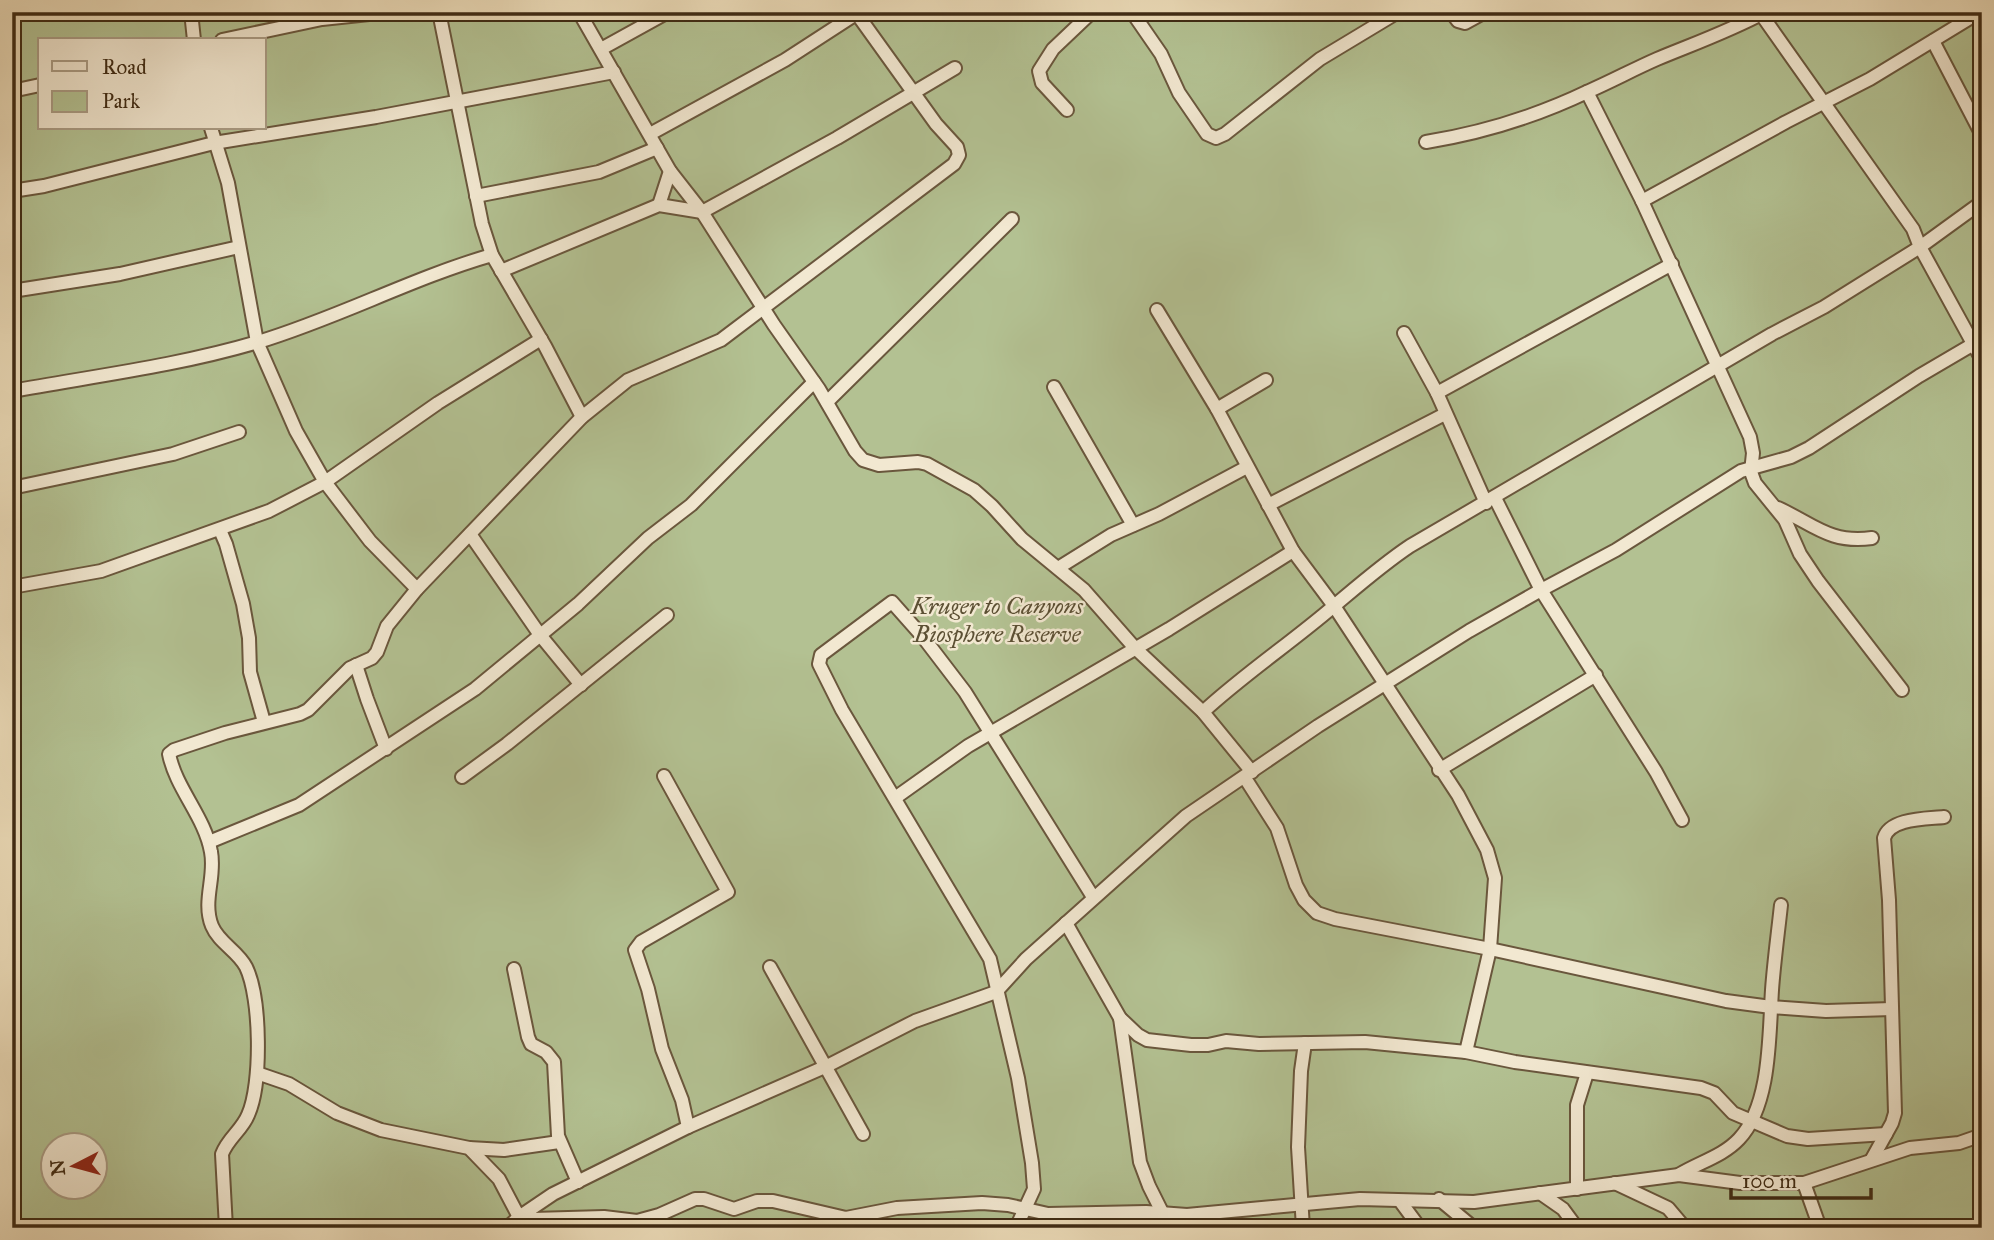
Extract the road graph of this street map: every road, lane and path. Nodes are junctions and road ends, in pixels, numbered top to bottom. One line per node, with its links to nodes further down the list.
1 (191, 12): 14 (street)
2 (388, 12): 15 (street)
3 (439, 12): 25 (street)
4 (579, 12): 17 (street)
5 (668, 12): 17 (street)
6 (1092, 12): 26 (street)
7 (1132, 12): 8 (street)
8 (1398, 12)
9 (1451, 12): 10 (street)
10 (1485, 12)
11 (1980, 12): 16 (street)
12 (858, 13): 23 (street); 28 (street)
13 (1763, 13): 22 (street); 24 (street)
14 (194, 38)
15 (232, 38)
16 (1933, 41): 24 (street); 29 (street)
17 (601, 49): 19 (street)
18 (955, 68): 23 (street)
19 (614, 72): 25 (street); 28 (street)
20 (38, 85): 21 (street)
21 (12, 91)
22 (1587, 92): 30 (street); 36 (street)
23 (915, 93): 39 (street); 47 (street)
24 (1824, 102): 36 (street); 42 (street)
25 (459, 103): 31 (street); 35 (street)
26 (1067, 110)
27 (211, 130): 31 (street)
28 (650, 134): 32 (street)
29 (1982, 135)
30 (1426, 142)
31 (214, 143): 34 (street); 41 (street)
32 (657, 148): 33 (street); 35 (street)
33 (670, 171): 38 (street); 39 (street)
34 (12, 191)
35 (476, 196): 43 (street)
36 (1642, 201): 44 (street)
37 (1982, 202): 42 (street)
38 (659, 205): 39 (street); 45 (street)
39 (702, 212): 47 (street)
40 (1012, 219): 60 (street)
41 (239, 247): 46 (street); 52 (street)
42 (1920, 247): 51 (street); 54 (street)
43 (492, 255): 45 (street); 52 (street)
44 (1672, 264): 54 (street); 59 (street)
45 (501, 271): 50 (street)
46 (12, 291)
47 (764, 310): 56 (street); 63 (street)
48 (1157, 310): 61 (street)
49 (1405, 333): 59 (street)
50 (541, 339): 63 (street); 67 (street)
51 (1977, 341): 53 (street); 66 (street)
52 (257, 342): 58 (street); 67 (street)
53 (1982, 359)
54 (1717, 366): 66 (street); 69 (street)
55 (1266, 380): 61 (street)
56 (814, 382): 60 (street); 83 (street)
57 (1054, 387): 72 (street)
58 (12, 391)
59 (1437, 393): 62 (street)
60 (827, 402): 77 (street)
61 (1217, 410): 65 (street)
62 (1445, 414): 69 (street); 70 (street)
63 (582, 417): 74 (street)
64 (239, 432): 68 (street)
65 (1247, 467): 70 (street); 72 (street)
66 (1752, 467): 71 (street); 80 (street)
67 (324, 482): 73 (street); 79 (street)
68 (12, 488)
69 (1490, 500): 80 (street); 81 (street)
70 (1268, 505): 76 (street)
71 (1774, 506): 75 (street); 89 (street)
72 (1133, 525): 77 (street)
73 (220, 530): 78 (street); 91 (street)
74 (470, 534): 79 (street); 83 (street)
75 (1872, 538)
76 (1293, 551): 81 (street); 84 (street)
77 (1058, 568): 84 (street)
78 (12, 587)
79 (417, 589): 85 (street)
80 (1541, 590): 86 (street); 87 (street)
81 (1334, 606): 87 (street); 90 (street)
82 (667, 615): 88 (street)
83 (540, 635): 88 (street); 93 (street)
84 (1135, 648): 90 (street); 92 (street)
85 (356, 665): 91 (street); 93 (street)
86 (1596, 675): 94 (street); 100 (street)
87 (1384, 684): 94 (street); 95 (street)
88 (581, 685): 97 (street)
89 (1902, 690)
90 (1203, 712): 95 (street)
91 (264, 722): 101 (street)
92 (989, 734): 98 (street); 98 (street); 102 (street)
93 (386, 749): 101 (street)
94 (1439, 770): 105 (street)
95 (1248, 775): 102 (street); 105 (street)
96 (664, 776): 118 (street)
97 (462, 777)
98 (895, 798): 108 (street)
99 (1944, 817): 110 (street)
100 (1682, 820)
101 (209, 842): 115 (street)
102 (1093, 897): 104 (street)
103 (1781, 905): 109 (street)
104 (1066, 923): 108 (street); 111 (street)
105 (1490, 949): 109 (street); 113 (street)
106 (771, 967): 114 (street)
107 (514, 969): 122 (street)
108 (996, 992): 114 (street); 134 (street)
109 (1772, 1007): 110 (street); 117 (street)
110 (1892, 1010): 120 (street)
111 (1120, 1018): 112 (street); 135 (street)
112 (1305, 1043): 113 (street); 133 (street)
113 (1466, 1052): 116 (street)
114 (827, 1066): 118 (street); 119 (street)
115 (257, 1073): 123 (street); 140 (street)
116 (1587, 1073): 117 (street); 129 (street)
117 (1753, 1122): 120 (street); 125 (street)
118 (688, 1127): 126 (street)
119 (863, 1134)
120 (1886, 1134): 124 (street)
121 (1981, 1136): 124 (street)
122 (559, 1142): 123 (street); 126 (street)
123 (469, 1148): 136 (street)
124 (1872, 1158): 128 (street)
125 (1679, 1175): 127 (street); 128 (street)
126 (578, 1182): 136 (street)
127 (1615, 1183): 129 (street); 148 (street)
128 (1804, 1183): 149 (street)
129 (1577, 1189): 130 (street)
130 (1540, 1193): 131 (street); 147 (street)
131 (1439, 1199): 132 (street); 146 (street)
132 (1400, 1201): 133 (street); 145 (street)
133 (1303, 1203): 135 (street); 144 (street)
134 (1023, 1210): 135 (street); 137 (street); 142 (street)
135 (1164, 1213): 143 (street)
136 (519, 1217): 138 (street); 141 (street)
137 (637, 1221): 138 (street); 139 (street)
138 (553, 1223)
139 (658, 1227)
140 (226, 1228)
141 (507, 1228)
142 (1016, 1228)
143 (1170, 1228)
144 (1303, 1228)
145 (1420, 1228)
146 (1474, 1228)
147 (1577, 1228)
148 (1685, 1228)
149 (1820, 1228)

